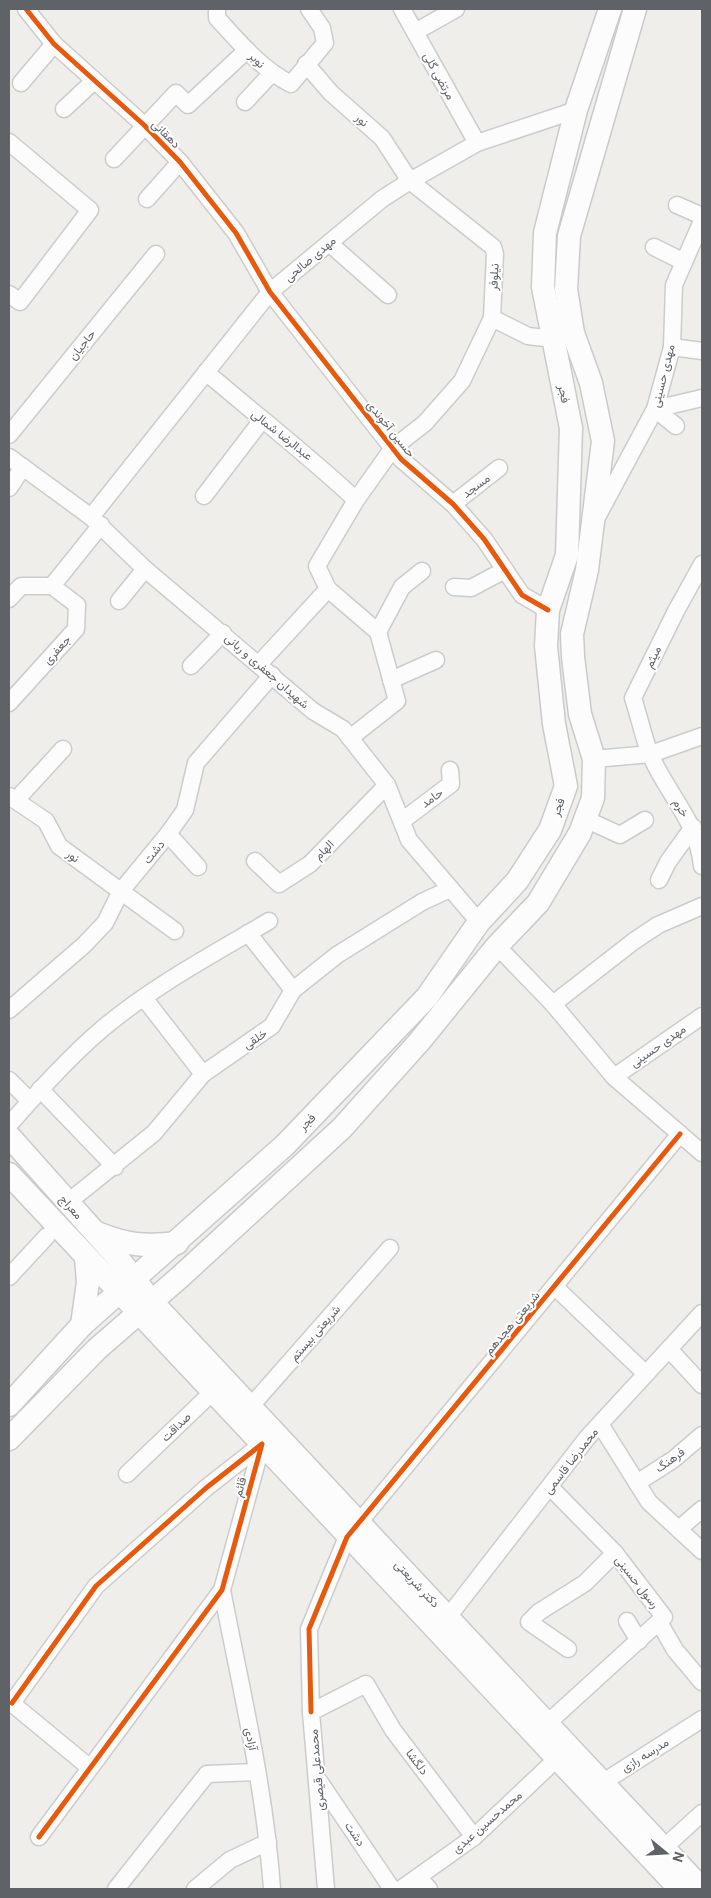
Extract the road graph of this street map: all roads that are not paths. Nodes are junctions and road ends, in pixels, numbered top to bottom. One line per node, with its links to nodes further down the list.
1 (217, 9): 10 (street, نوبر)
2 (309, 9): 11 (street)
3 (402, 9): 8 (street, مرتضی گلی)
4 (456, 9): 8 (street)
5 (610, 9): 17 (main road, فجر)
6 (635, 9): 29 (main road)
7 (34, 12): 9 (street, دهقانی)
8 (415, 32): 20 (street, مرتضی گلی)
9 (54, 44): 13 (street, دهقانی); 14 (street)
10 (247, 50): 12 (street, نوبر); 18 (street)
11 (306, 64): 12 (street, نوبر); 23 (street, نور)
12 (271, 74): 15 (street)
13 (94, 81): 16 (street); 18 (street, دهقانی)
14 (21, 83)
15 (245, 102)
16 (64, 109)
17 (576, 110): 20 (street, مهدی صالحی); 28 (main road, فجر)
18 (144, 125): 21 (street); 22 (street, دهقانی)
19 (9, 142): 35 (street)
20 (477, 143): 23 (street, مهدی صالحی)
21 (114, 158)
22 (180, 162): 24 (street); 34 (street, دهقانی)
23 (410, 181): 30 (street, مهدی صالحی); 37 (street, نیلوفر)
24 (147, 199)
25 (677, 205): 26 (street)
26 (702, 216)
27 (702, 221): 33 (street, مهدی حسینی)
28 (545, 233): 29 (main road); 38 (main road, فجر)
29 (569, 236): 56 (main road)
30 (329, 243): 34 (street, مهدی صالحی); 36 (street)
31 (654, 247): 33 (street)
32 (156, 254): 46 (street, حاجیان)
33 (684, 262): 39 (street, مهدی حسینی)
34 (270, 292): 41 (street, مهدی صالحی); 47 (street, حسین آخوندی)
35 (9, 294)
36 (388, 295)
37 (492, 318): 38 (street); 47 (street)
38 (553, 339): 66 (main road, فجر)
39 (672, 348): 40 (street); 43 (street, مهدی حسینی)
40 (702, 350)
41 (206, 372): 44 (street, عبدالرضا شمالی); 55 (street, مهدی صالحی)
42 (702, 398): 43 (street)
43 (655, 409): 45 (street); 56 (street, مهدی حسینی)
44 (262, 420): 52 (street); 53 (street, عبدالرضا شمالی)
45 (676, 426)
46 (9, 435)
47 (393, 448): 53 (street); 54 (street, حسین آخوندی)
48 (9, 457): 49 (street, شهیدان جعفری و ربانی)
49 (23, 467): 51 (street); 55 (street, شهیدان جعفری و ربانی)
50 (499, 468): 54 (street, مسجد)
51 (9, 488)
52 (204, 496)
53 (356, 500): 63 (street)
54 (453, 504): 59 (street, حسین آخوندی)
55 (96, 521): 58 (street, شهیدان جعفری و ربانی); 61 (street)
56 (594, 521): 78 (main road)
57 (702, 564): 77 (street, میثم)
58 (145, 569): 65 (street); 68 (street, شهیدان جعفری و ربانی)
59 (505, 570): 62 (street); 66 (street, حسین آخوندی)
60 (422, 571): 67 (street)
61 (52, 586): 64 (street); 73 (street, جعفری)
62 (454, 588)
63 (328, 589): 67 (street); 71 (street, دشت)
64 (9, 599)
65 (119, 602)
66 (548, 610): 95 (main road, فجر)
67 (378, 632): 72 (street)
68 (224, 633): 70 (street); 71 (street, شهیدان جعفری و ربانی)
69 (436, 660): 72 (street)
70 (191, 666)
71 (265, 670): 75 (street, شهیدان جعفری و ربانی); 86 (street, دشت)
72 (391, 680): 75 (street)
73 (9, 703)
74 (702, 736): 77 (street)
75 (350, 738): 80 (street, شهیدان جعفری و ربانی)
76 (63, 749): 81 (street)
77 (650, 754): 78 (street); 85 (street, خرم)
78 (594, 758): 82 (main road)
79 (450, 770): 84 (street, حامد)
80 (387, 785): 84 (street, شهیدان جعفری و ربانی); 87 (street, الهام)
81 (12, 798): 92 (street, نور)
82 (585, 819): 83 (street); 98 (main road)
83 (645, 820)
84 (402, 821): 91 (street, شهیدان جعفری و ربانی)
85 (693, 827): 89 (street, خرم); 90 (street)
86 (168, 834): 88 (street); 92 (street, دشت)
87 (255, 861)
88 (198, 866)
89 (702, 866)
90 (659, 880)
91 (450, 889): 95 (street, شهیدان جعفری و ربانی); 99 (street, خلقی)
92 (122, 891): 96 (street, نور); 102 (street, دشت)
93 (702, 906): 101 (street)
94 (269, 921): 97 (street)
95 (479, 922): 98 (main road); 117 (main road, فجر)
96 (175, 931)
97 (248, 933): 99 (street); 100 (street)
98 (497, 946): 101 (street); 123 (main road)
99 (293, 990): 104 (street, خلقی)
100 (144, 998): 104 (street); 107 (street)
101 (553, 1004): 105 (street)
102 (9, 1010)
103 (702, 1017): 105 (street, مهدی حسینی)
104 (203, 1074): 112 (street, خلقی)
105 (614, 1077): 109 (street)
106 (9, 1080): 107 (street)
107 (35, 1095): 108 (street); 112 (street)
108 (9, 1125)
109 (680, 1134): 111 (street); 122 (street, شریعتی هجدهم)
110 (9, 1136): 114 (main road, معراج)
111 (702, 1153)
112 (115, 1167): 114 (street, خلقی)
113 (9, 1174): 119 (main road, معراج)
114 (67, 1204): 115 (main road, معراج)
115 (94, 1231): 117 (main road); 121 (main road, معراج)
116 (46, 1236): 120 (street)
117 (176, 1243): 121 (main road, فجر)
118 (390, 1248): 131 (street, شریعتی بیستم)
119 (86, 1258): 121 (main road, معراج); 125 (main road)
120 (9, 1277)
121 (126, 1286): 123 (main road, دکتر شریعتی); 125 (main road, فجر)
122 (555, 1287): 127 (street); 141 (street, شریعتی هجدهم)
123 (152, 1301): 129 (main road, دکتر شریعتی); 129 (main road, دکتر شریعتی); 135 (main road)
124 (699, 1322): 126 (street, محمدرضا قاسمی)
125 (82, 1325): 130 (main road, فجر)
126 (669, 1349): 127 (street, محمدرضا قاسمی); 128 (street)
127 (646, 1374): 132 (street, محمدرضا قاسمی)
128 (702, 1385)
129 (219, 1386): 131 (main road, دکتر شریعتی); 136 (street, صداقت)
130 (9, 1404)
131 (245, 1412): 134 (main road, دکتر شریعتی)
132 (600, 1424): 137 (street); 138 (street, محمدرضا قاسمی)
133 (702, 1435): 137 (street, فرهنگ)
134 (268, 1438): 141 (main road, دکتر شریعتی); 144 (street, قائم); 152 (street, قائم)
135 (9, 1439)
136 (127, 1474)
137 (637, 1483): 140 (street)
138 (550, 1487): 143 (street, رسول حسینی); 147 (street, محمدرضا قاسمی)
139 (702, 1509): 140 (street)
140 (679, 1529): 142 (street)
141 (353, 1530): 147 (main road, دکتر شریعتی); 153 (street, شریعتی هجدهم)
142 (702, 1551)
143 (615, 1553): 146 (street, رسول حسینی); 149 (street)
144 (222, 1590): 157 (street, قائم); 158 (street, آزادی)
145 (627, 1621): 148 (street)
146 (659, 1622): 148 (street, رسول حسینی); 150 (street)
147 (443, 1624): 155 (main road, دکتر شریعتی)
148 (639, 1640): 155 (street, رسول حسینی)
149 (568, 1648)
150 (702, 1682)
151 (366, 1684): 153 (street, محمدعلی قیصری); 162 (street, دلگشا)
152 (10, 1702): 157 (street)
153 (311, 1712): 159 (street, محمدعلی قیصری)
154 (702, 1720): 160 (street, مدرسه رازی)
155 (541, 1730): 156 (main road, دکتر شریعتی)
156 (563, 1754): 160 (main road, دکتر شریعتی); 162 (street, محمدحسین عبدی)
157 (89, 1767): 163 (street, قائم)
158 (257, 1772): 164 (street, آزادی); 167 (street)
159 (318, 1779): 170 (street, محمدعلی قیصری); 171 (street, دشت)
160 (595, 1787): 165 (main road, دکتر شریعتی)
161 (702, 1813): 165 (street)
162 (474, 1836): 166 (street, محمدحسین عبدی)
163 (40, 1837)
164 (268, 1842): 168 (street); 169 (street, آزادی)
165 (658, 1853): 174 (main road, دکتر شریعتی); 175 (main road, دکتر شریعتی)
166 (418, 1877): 172 (street, محمدحسین عبدی); 173 (street)
167 (116, 1889)
168 (195, 1889)
169 (272, 1889)
170 (326, 1889)
171 (392, 1889)
172 (401, 1889)
173 (429, 1889)
174 (680, 1889)
175 (702, 1889)

